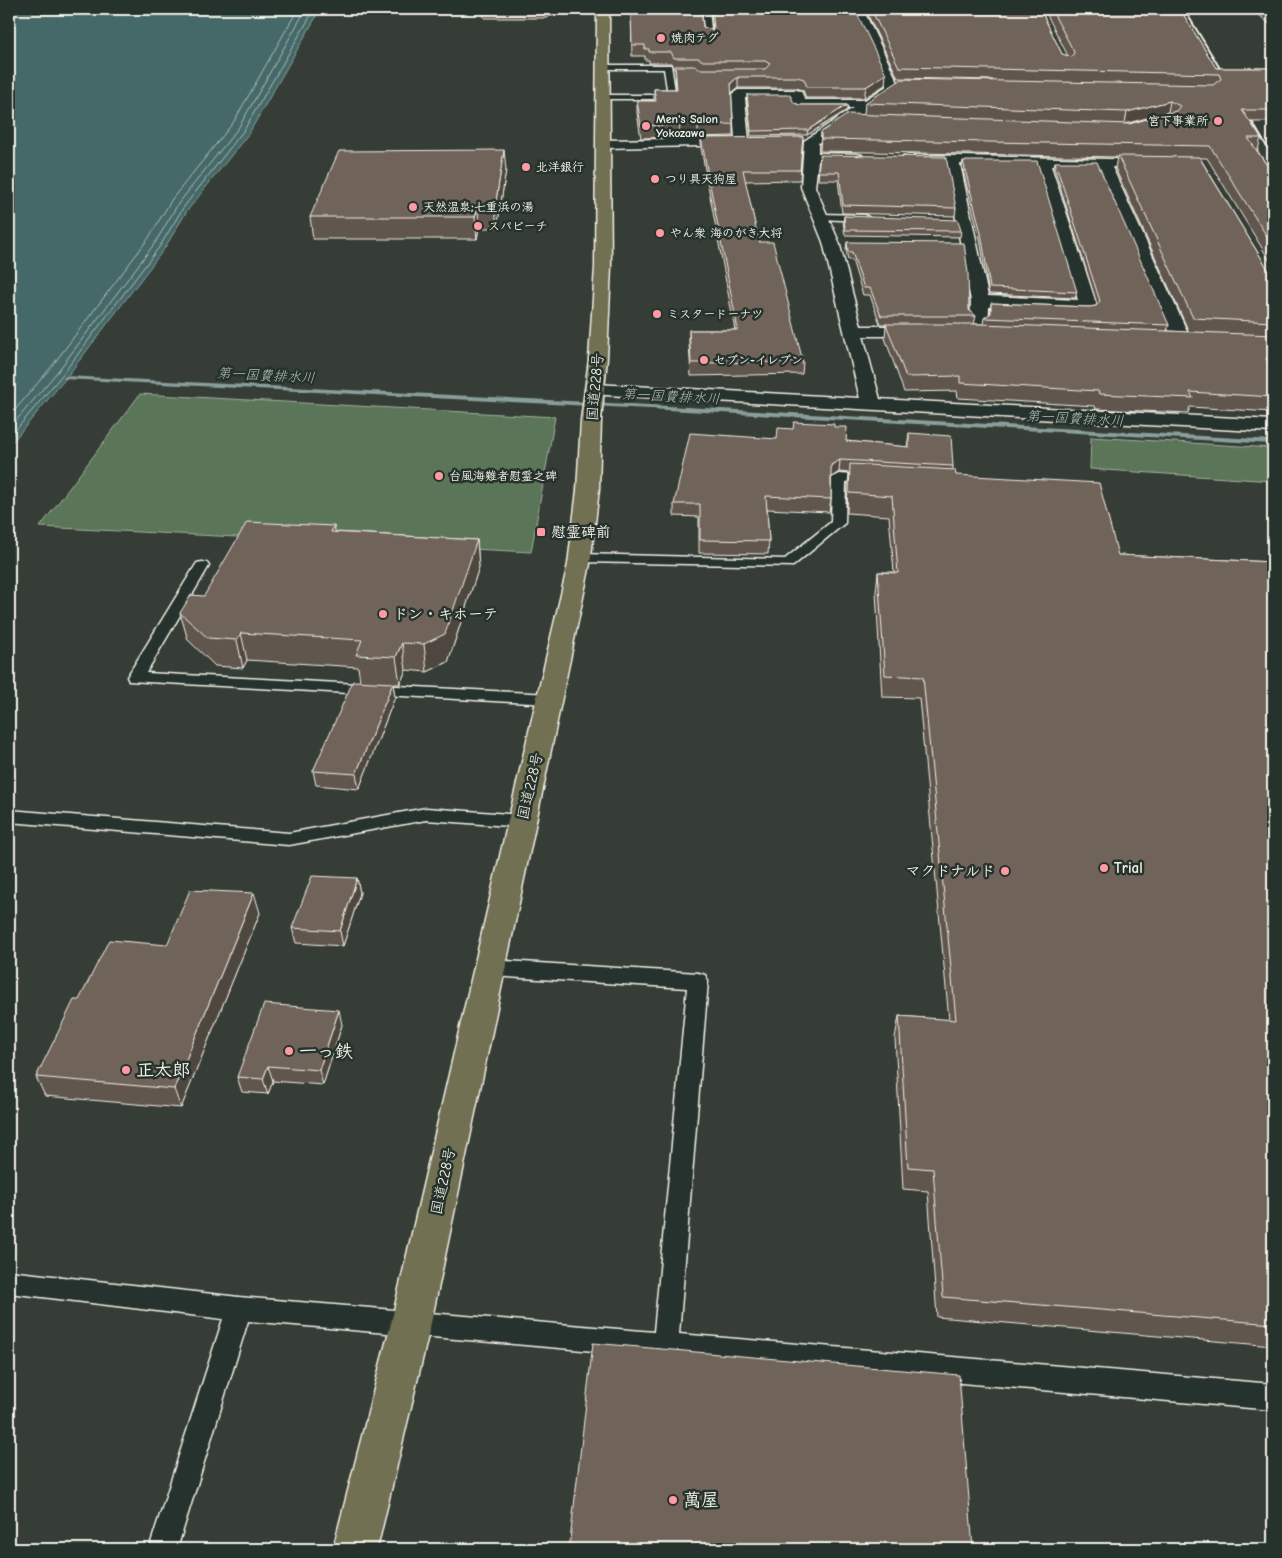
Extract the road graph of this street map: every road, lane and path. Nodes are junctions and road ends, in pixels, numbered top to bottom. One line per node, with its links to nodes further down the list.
1 (603, 9): 5 (highway, 国道228号)
2 (705, 9): 4 (lane)
3 (857, 9): 9 (street)
4 (710, 38)
5 (602, 67): 6 (lane); 8 (highway, 国道228号)
6 (669, 73): 7 (lane); 8 (lane)
7 (679, 73)
8 (602, 97): 12 (highway, 国道228号)
9 (870, 104): 10 (street); 12 (street)
10 (844, 120): 11 (street); 13 (street)
11 (864, 121)
12 (604, 144): 35 (highway, 国道228号)
13 (811, 157): 14 (street); 20 (street)
14 (868, 158)
15 (896, 159): 16 (street)
16 (952, 160): 17 (street); 25 (street)
17 (1043, 162): 18 (street); 26 (street)
18 (1103, 162): 19 (street); 33 (street)
19 (1162, 163)
20 (821, 217): 21 (lane); 22 (street)
21 (879, 218)
22 (831, 242): 23 (street); 27 (street)
23 (851, 242)
24 (950, 244): 25 (street)
25 (970, 244): 26 (street)
26 (980, 301): 30 (street)
27 (853, 331): 28 (street); 36 (street)
28 (940, 331)
29 (959, 331): 30 (street)
30 (979, 331): 31 (street)
31 (998, 332)
32 (1162, 339): 33 (street)
33 (1182, 340): 34 (street)
34 (1200, 341)
35 (594, 402): 36 (street); 39 (highway, 国道228号)
36 (871, 403): 37 (street)
37 (1273, 426)
38 (888, 481): 39 (lane)
39 (580, 558): 41 (highway, 国道228号)
40 (202, 566): 41 (lane)
41 (550, 699): 43 (highway, 国道228号)
42 (9, 816): 43 (lane)
43 (522, 821): 44 (highway, 国道228号)
44 (490, 968): 47 (highway, 国道228号); 48 (lane)
45 (9, 1282): 46 (lane)
46 (239, 1310): 47 (lane); 50 (lane)
47 (412, 1323): 48 (lane); 51 (highway, 国道228号)
48 (665, 1345): 49 (lane)
49 (1273, 1397)
50 (163, 1549)
51 (355, 1549)

